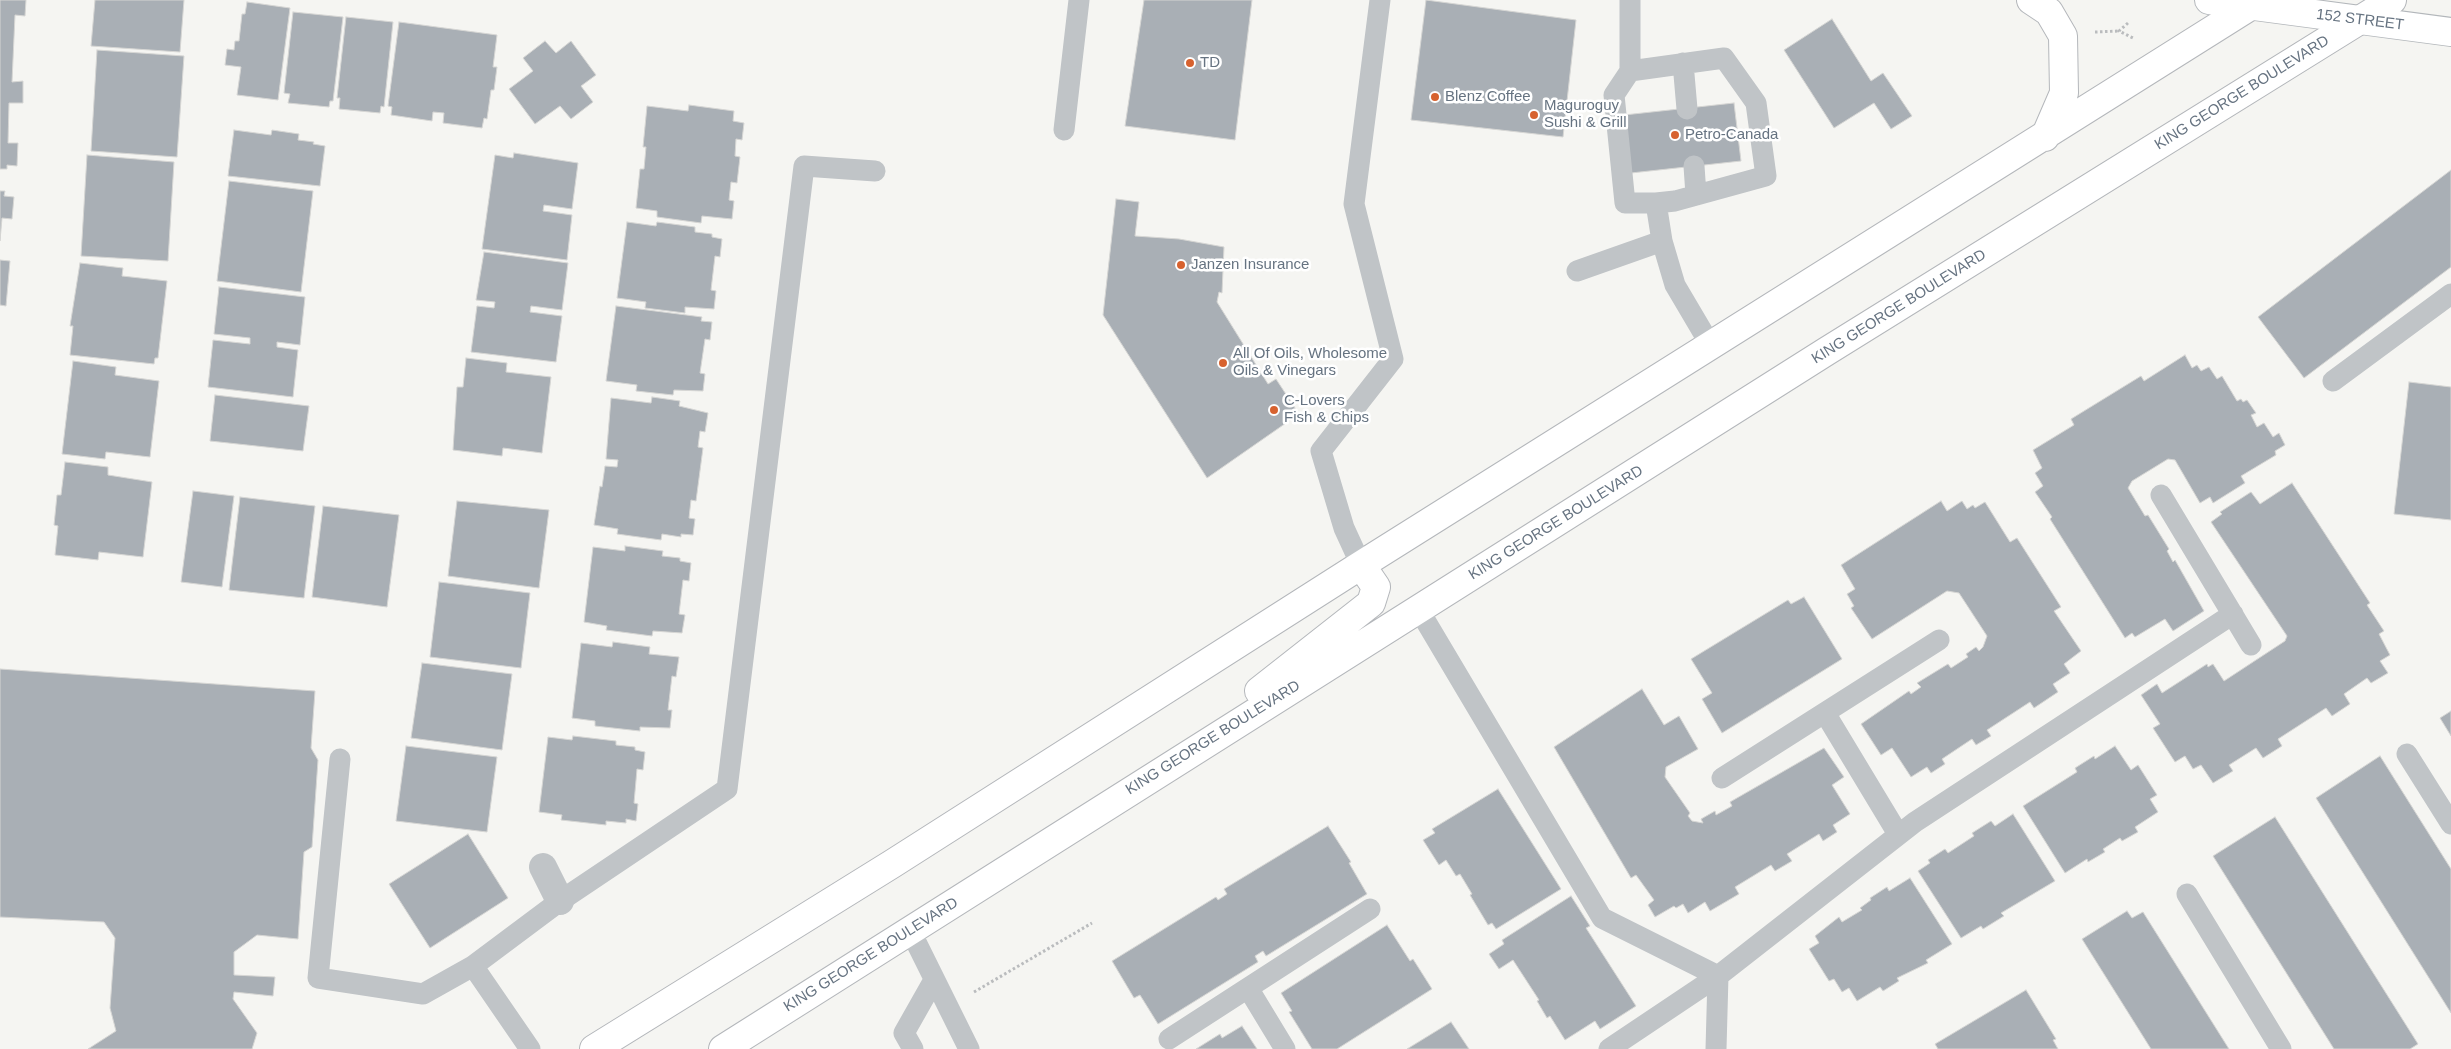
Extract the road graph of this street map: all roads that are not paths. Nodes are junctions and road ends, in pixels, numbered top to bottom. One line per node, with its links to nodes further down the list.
1 (1079, 0): 13 (lane)
2 (1380, 0): 25 (lane)
3 (1630, 0): 11 (lane)
4 (2031, 0): 14 (main road)
5 (2209, 0): 7 (main road, 152 STREET)
6 (2392, 0): 8 (main road, KING GEORGE BOULEVARD)
7 (2256, 3): 8 (main road, 152 STREET); 14 (main road)
8 (2360, 20): 9 (main road, 152 STREET); 26 (main road, KING GEORGE BOULEVARD)
9 (2451, 32)
10 (1683, 63): 11 (lane); 12 (lane); 17 (lane)
11 (1630, 71): 18 (lane)
12 (1687, 109)
13 (1064, 130)
14 (2045, 136): 22 (main road)
15 (1694, 166): 17 (lane)
16 (875, 171): 39 (lane)
17 (1696, 195): 18 (lane)
18 (1656, 203): 19 (lane)
19 (1662, 241): 20 (lane); 22 (lane)
20 (1577, 271)
21 (2451, 294): 23 (lane)
22 (1711, 346): 25 (main road)
23 (2333, 381)
24 (2161, 496): 27 (lane)
25 (1361, 565): 33 (main road); 48 (main road)
26 (1419, 610): 33 (main road, KING GEORGE BOULEVARD); 43 (lane)
27 (2233, 614): 29 (lane); 36 (lane)
28 (1939, 640): 30 (lane)
29 (2251, 645)
30 (1825, 713): 34 (lane); 36 (lane)
31 (2407, 754): 35 (lane)
32 (340, 759): 42 (lane)
33 (1150, 777): 41 (main road, KING GEORGE BOULEVARD)
34 (1722, 778)
35 (2451, 824)
36 (1898, 834): 43 (lane)
37 (543, 867): 39 (street)
38 (2187, 894): 55 (lane)
39 (560, 901): 42 (lane)
40 (1370, 909): 45 (lane)
41 (910, 930): 44 (lane); 49 (main road, KING GEORGE BOULEVARD)
42 (473, 966): 47 (lane)
43 (1718, 976): 53 (lane); 54 (lane)
44 (934, 980): 50 (lane); 51 (lane)
45 (1248, 988): 46 (lane); 52 (lane)
46 (1169, 1039)
47 (530, 1049)
48 (594, 1049)
49 (723, 1049)
50 (913, 1049)
51 (969, 1049)
52 (1285, 1049)
53 (1609, 1049)
54 (1716, 1049)
55 (2281, 1049)

